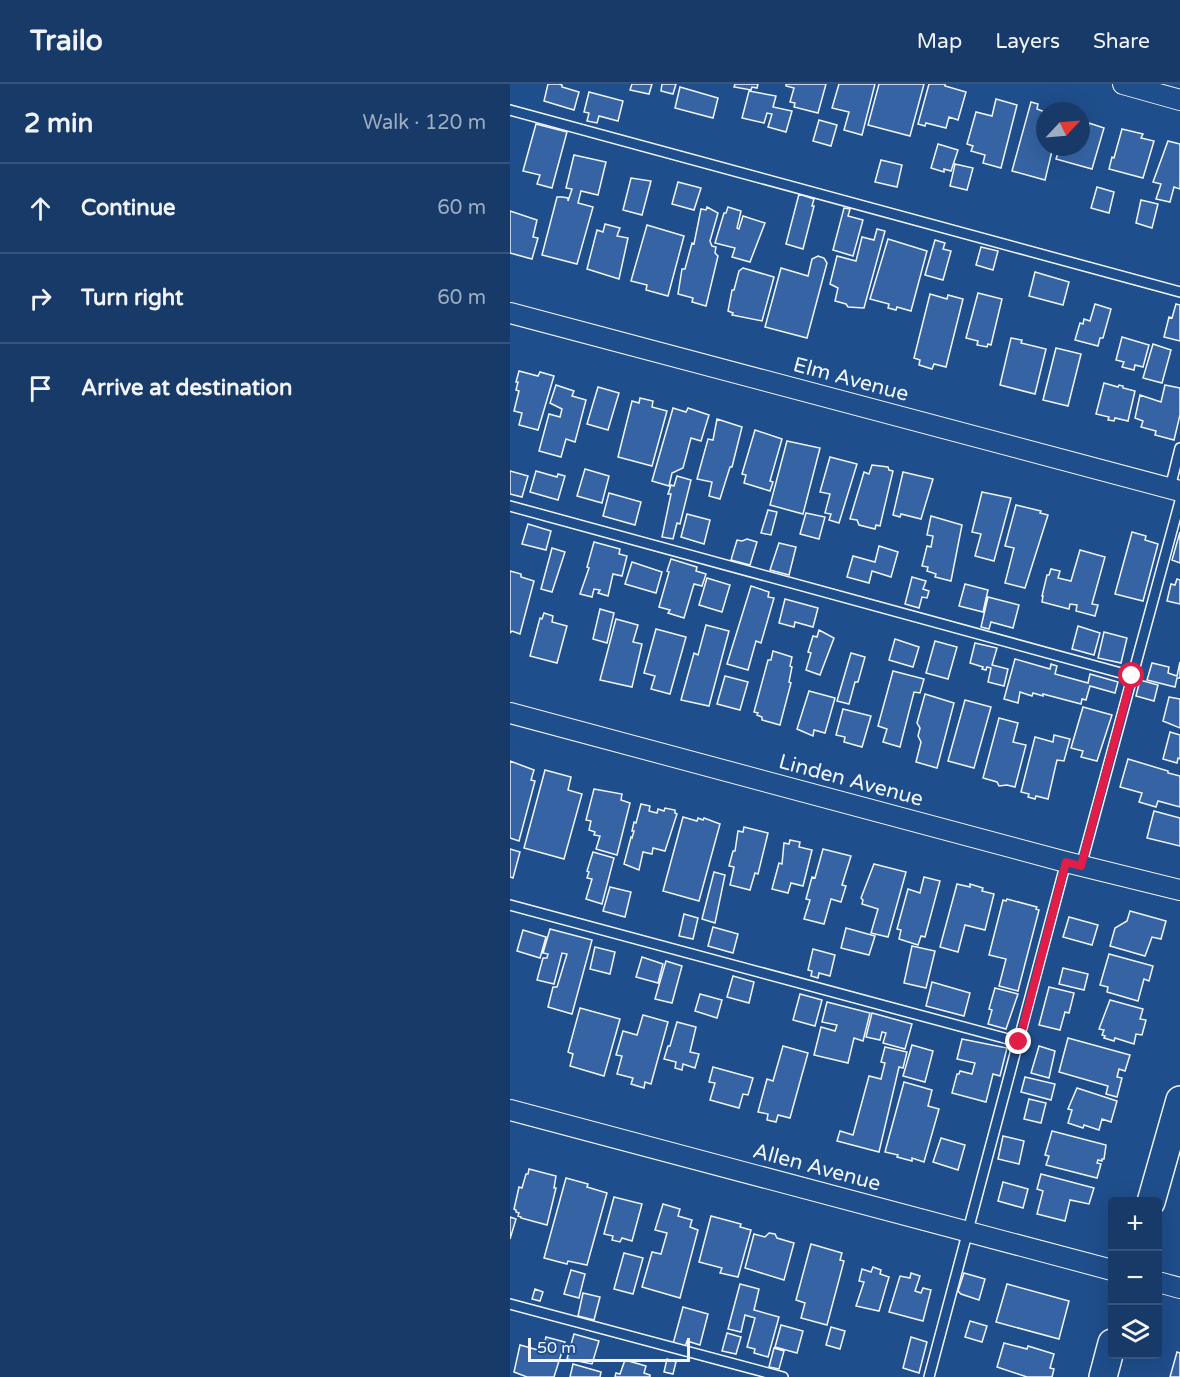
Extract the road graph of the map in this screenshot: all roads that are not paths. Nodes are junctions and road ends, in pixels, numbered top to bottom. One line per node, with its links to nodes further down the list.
1 (1123, 84): 2 (street)
2 (1180, 100)
3 (510, 110): 4 (lane)
4 (1180, 292)
5 (510, 313): 7 (street, Elm Avenue)
6 (1180, 448): 7 (lane)
7 (1177, 493): 9 (lane)
8 (510, 506): 9 (lane)
9 (1132, 676): 11 (lane)
10 (510, 713): 11 (street, Linden Avenue)
11 (1074, 864): 12 (street, Linden Avenue); 14 (lane)
12 (1180, 890)
13 (510, 905): 14 (lane)
14 (1019, 1042): 18 (lane)
15 (1180, 1100): 17 (street)
16 (510, 1110): 18 (street, Allen Avenue)
17 (1152, 1197)
18 (968, 1231): 19 (street, Allen Avenue); 25 (lane)
19 (1108, 1269)
20 (1162, 1283): 21 (street)
21 (1180, 1288)
22 (510, 1304): 24 (lane)
23 (1108, 1359): 26 (street)
24 (783, 1377)
25 (929, 1377)
26 (1103, 1377)

